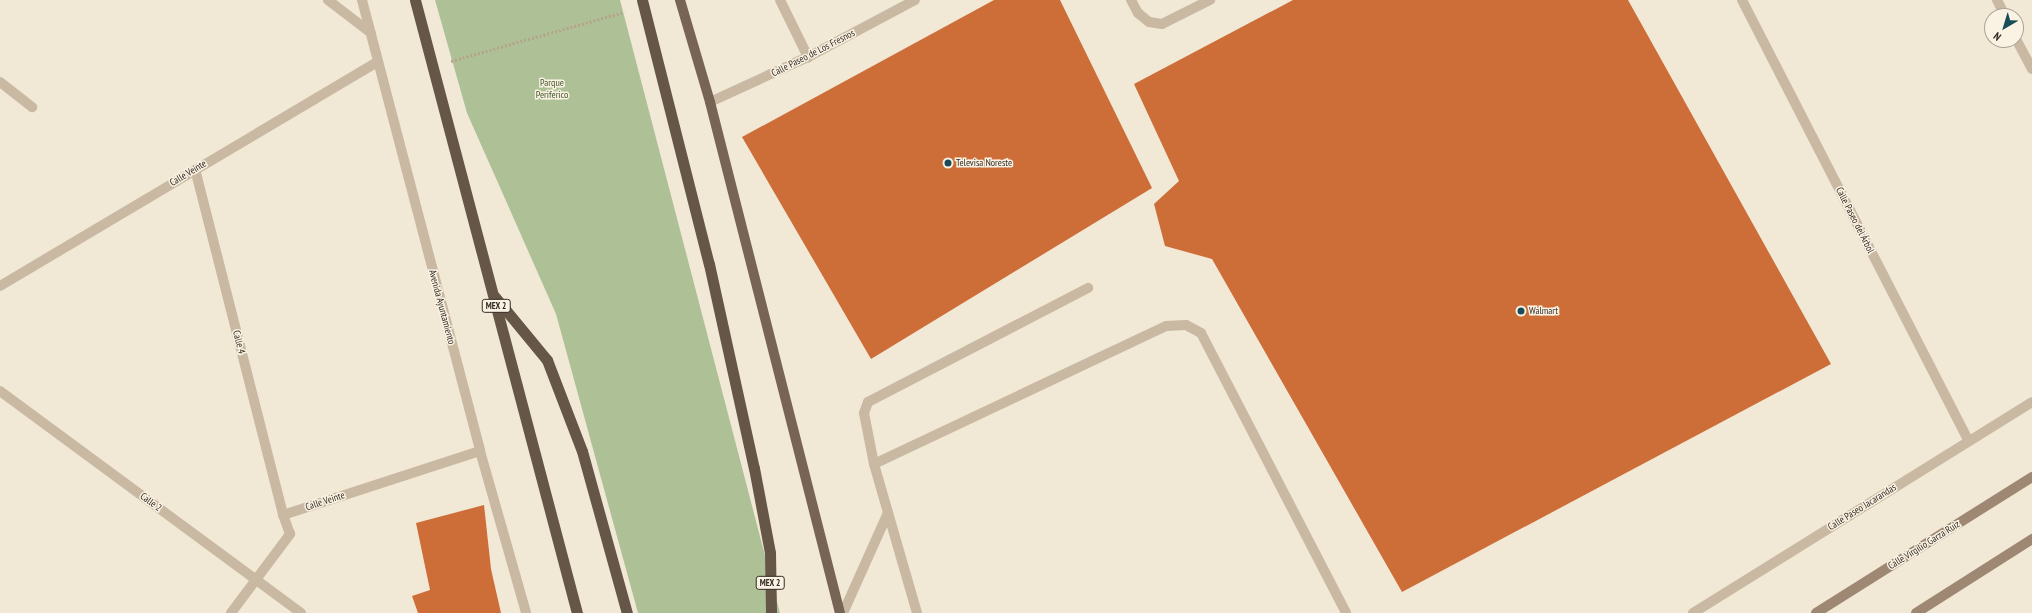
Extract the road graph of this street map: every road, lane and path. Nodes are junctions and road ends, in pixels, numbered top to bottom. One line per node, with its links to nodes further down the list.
1 (328, 0): 11 (street)
2 (362, 0): 11 (street, Avenida Ayuntamiento)
3 (415, 0): 15 (highway, MEX 2)
4 (780, 0): 13 (street)
5 (915, 0): 13 (street, Calle Paseo de Los Fresnos)
6 (1131, 0): 7 (street)
7 (1210, 0)
8 (1742, 0): 26 (street, Calle Paseo del Árbol)
9 (683, 1): 18 (main road)
10 (642, 3): 15 (path); 39 (highway, MEX 2)
11 (371, 33): 14 (street, Avenida Ayuntamiento)
12 (2021, 48): 16 (street)
13 (808, 57): 18 (street, Calle Paseo de Los Fresnos)
14 (378, 62): 20 (street, Calle Veinte); 27 (street, Avenida Ayuntamiento)
15 (433, 66): 23 (highway, MEX 2)
16 (2032, 69)
17 (0, 82): 19 (street)
18 (710, 102): 40 (main road)
19 (32, 107)
20 (195, 169): 21 (street, Calle Veinte); 31 (street, Calle 4)
21 (0, 286)
22 (1088, 288): 28 (street)
23 (492, 294): 37 (highway, MEX 2); 38 (highway)
24 (0, 391): 33 (street, Calle 2)
25 (2032, 402): 26 (street, Calle Paseo Jacarandas)
26 (1968, 440): 44 (street, Calle Paseo Jacarandas)
27 (480, 451): 31 (street, Calle Veinte); 36 (street, Avenida Ayuntamiento)
28 (874, 464): 30 (street); 43 (street)
29 (2032, 477): 45 (main road, Calle Virgilio Garza Ruiz)
30 (888, 513): 41 (street); 42 (street)
31 (283, 515): 33 (street)
32 (2032, 539): 46 (main road)
33 (256, 580): 34 (street); 35 (street, Calle 2)
34 (231, 613)
35 (301, 613)
36 (526, 613)
37 (577, 613)
38 (627, 613)
39 (771, 613)
40 (840, 613)
41 (843, 613)
42 (917, 613)
43 (1346, 613)
44 (1693, 613)
45 (1816, 613)
46 (1916, 613)

